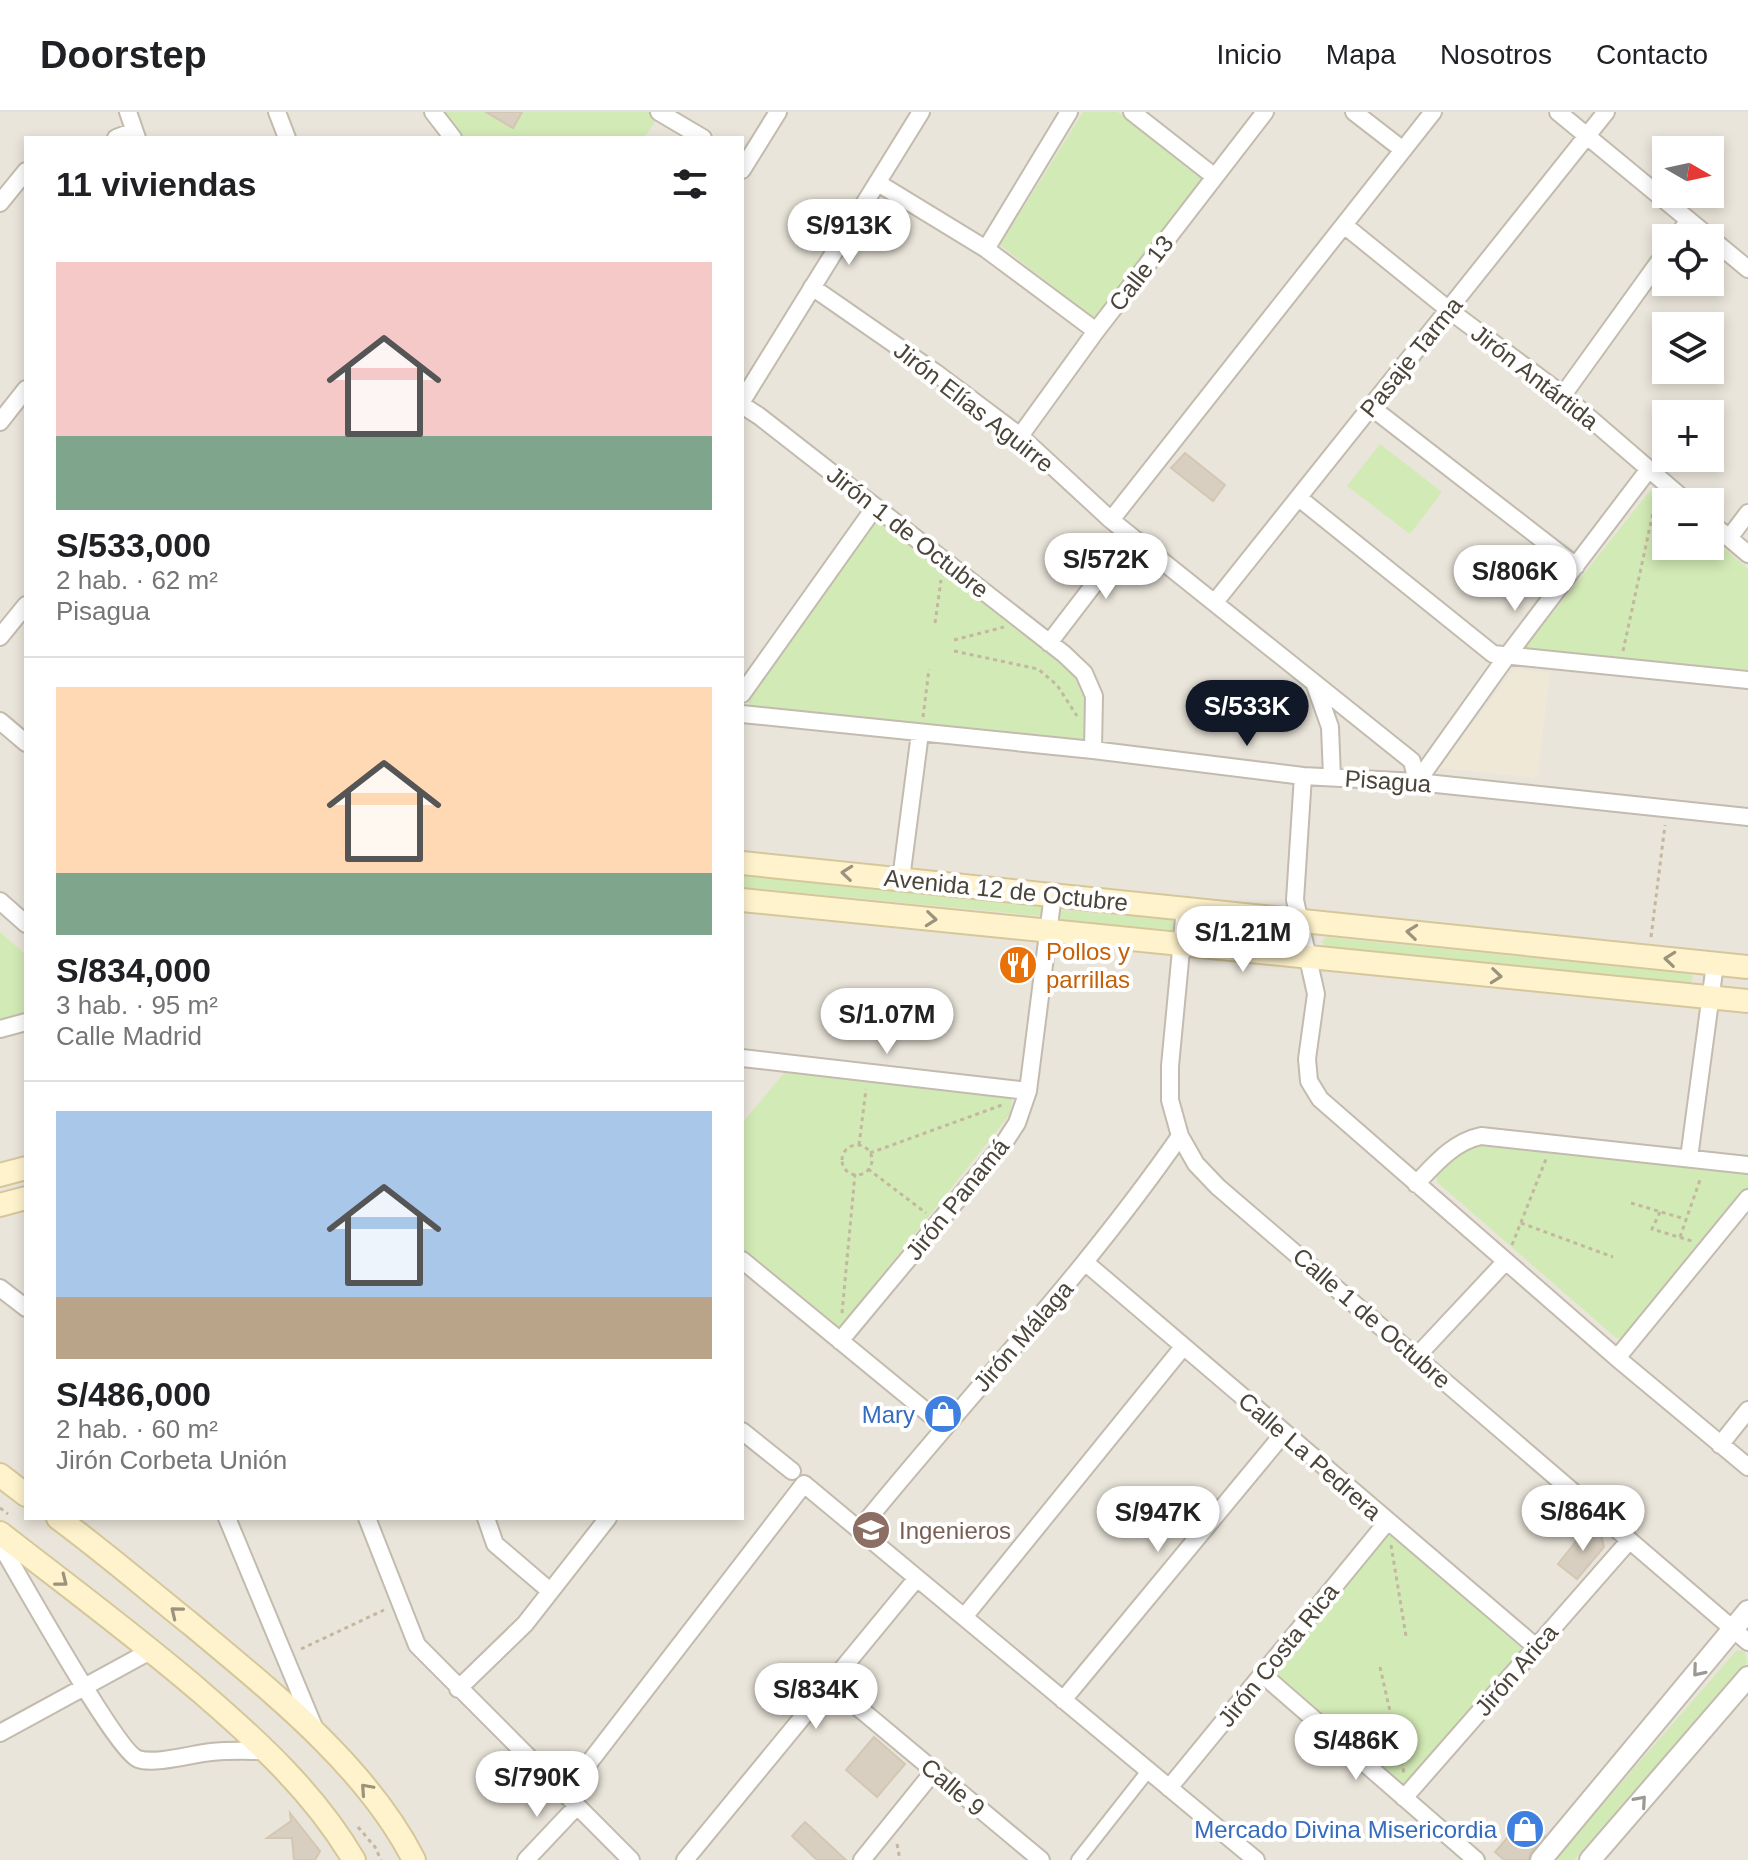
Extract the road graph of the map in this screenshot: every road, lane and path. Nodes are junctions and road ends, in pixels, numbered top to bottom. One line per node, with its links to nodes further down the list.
1 (128, 112): 14 (street)
2 (277, 112): 15 (street)
3 (433, 112): 16 (street)
4 (659, 112): 17 (street)
5 (778, 112): 20 (street)
6 (921, 112): 25 (street)
7 (1069, 112): 30 (street)
8 (1132, 112): 23 (street)
9 (1265, 112): 23 (street, Calle 13)
10 (1354, 112): 19 (street)
11 (1433, 112): 19 (street)
12 (1558, 112): 18 (street)
13 (1606, 112): 18 (street, Pasaje Tarma)
14 (136, 135)
15 (286, 136)
16 (451, 136)
17 (700, 136)
18 (1586, 137): 27 (street); 34 (street, Pasaje Tarma)
19 (1403, 150): 29 (street)
20 (744, 163)
21 (24, 172): 24 (street)
22 (24, 173): 26 (street)
23 (1215, 177): 35 (street, Calle 13)
24 (0, 181)
25 (878, 183): 30 (street); 33 (street)
26 (0, 203)
27 (1689, 220): 28 (street); 31 (street)
28 (1686, 224)
29 (1344, 225): 34 (street, Jirón Antártida); 48 (street)
30 (986, 249): 35 (street)
31 (1748, 269)
32 (1652, 271): 37 (street)
33 (812, 287): 38 (street); 42 (street, Jirón Elías Aguirre)
34 (1449, 310): 37 (street, Jirón Antártida); 40 (street, Pasaje Tarma)
35 (1096, 331): 42 (street, Calle 13)
36 (24, 392): 41 (street)
37 (1563, 395): 43 (street, Jirón Antártida)
38 (744, 400)
39 (744, 405): 46 (street, Jirón 1 de Octubre)
40 (1371, 407): 45 (street, Pasaje Tarma); 54 (street)
41 (0, 422)
42 (1020, 436): 48 (street, Jirón Elías Aguirre)
43 (1655, 474): 44 (street, Jirón Antártida); 54 (street); 64 (path)
44 (1671, 488)
45 (1299, 498): 55 (street, Pasaje Tarma); 63 (street)
46 (875, 507): 53 (street, Jirón 1 de Octubre); 68 (street)
47 (1748, 513): 51 (street)
48 (1111, 520): 50 (street, Jirón Elías Aguirre)
49 (1724, 534): 51 (street)
50 (1131, 536): 55 (street, Jirón Elías Aguirre); 61 (street)
51 (1729, 538): 52 (street)
52 (1748, 554)
53 (944, 561): 57 (street, Jirón 1 de Octubre); 58 (path)
54 (1576, 566): 63 (street)
55 (1215, 602): 67 (street, Jirón Elías Aguirre)
56 (24, 607): 59 (street)
57 (1022, 622): 60 (path); 61 (street, Jirón 1 de Octubre)
58 (935, 623)
59 (0, 637)
60 (954, 640)
61 (1049, 643): 73 (street, Jirón 1 de Octubre)
62 (954, 651): 73 (path)
63 (1507, 656): 64 (street); 76 (street)
64 (1620, 667): 66 (street)
65 (929, 669): 71 (path)
66 (1748, 680)
67 (1314, 683): 75 (street); 76 (street, Jirón Elías Aguirre)
68 (744, 691)
69 (744, 714): 71 (street, Pisagua)
70 (0, 721): 72 (street)
71 (920, 733): 73 (street, Pisagua); 80 (street)
72 (24, 741)
73 (1092, 744): 74 (street, Pisagua)
74 (1303, 776): 75 (street, Pisagua); 85 (street)
75 (1332, 777): 76 (street, Pisagua)
76 (1417, 782): 77 (street, Pisagua)
77 (1667, 809): 78 (street, Pisagua); 89 (path)
78 (1748, 817)
79 (744, 863): 80 (main road, Avenida 12 de Octubre, one-way to 79)
80 (901, 879): 81 (main road, Avenida 12 de Octubre)
81 (1053, 894): 84 (main road, Avenida 12 de Octubre); 87 (street, Jirón Panamá)
82 (744, 900): 87 (main road, Avenida 12 de Octubre, one-way to 87)
83 (0, 901): 86 (street)
84 (1185, 908): 85 (main road, Avenida 12 de Octubre); 88 (street, Calle 1 de Octubre)
85 (1301, 920): 89 (main road, Avenida 12 de Octubre, one-way to 85); 90 (street)
86 (24, 922)
87 (1048, 931): 88 (main road, Avenida 12 de Octubre); 99 (street, Jirón Panamá)
88 (1181, 944): 90 (main road, Avenida 12 de Octubre); 100 (street, Calle 1 de Octubre)
89 (1648, 956): 91 (main road, Avenida 12 de Octubre, one-way to 89)
90 (1309, 957): 93 (main road, Avenida 12 de Octubre, one-way to 93); 110 (street)
91 (1715, 964): 92 (main road, Avenida 12 de Octubre); 93 (street)
92 (1748, 967)
93 (1711, 998): 94 (main road, Avenida 12 de Octubre); 104 (street)
94 (1748, 1001)
95 (24, 1023): 96 (street)
96 (0, 1029)
97 (744, 1058): 98 (street)
98 (868, 1074): 99 (street); 102 (path)
99 (1027, 1093): 103 (path); 117 (street, Jirón Panamá)
100 (1180, 1136): 124 (street, Jirón Málaga); 129 (street, Calle 1 de Octubre)
101 (1551, 1144): 104 (street); 110 (street); 118 (path)
102 (859, 1145): 103 (path); 108 (path)
103 (870, 1153): 107 (path)
104 (1698, 1159): 105 (street); 116 (path)
105 (1748, 1165)
106 (24, 1169): 109 (main road)
107 (868, 1169): 108 (path); 117 (path)
108 (855, 1174): 127 (path)
109 (0, 1175)
110 (1416, 1184): 122 (street)
111 (1748, 1198): 120 (street)
112 (24, 1199): 114 (main road)
113 (1631, 1203): 115 (path)
114 (0, 1205)
115 (1660, 1212): 116 (path); 119 (path)
116 (1686, 1220): 119 (path)
117 (938, 1223): 127 (street, Jirón Panamá)
118 (1521, 1223): 121 (path); 122 (path)
119 (1680, 1237): 120 (path)
120 (1709, 1246): 130 (street)
121 (1613, 1257)
122 (1506, 1261): 129 (street); 130 (street)
123 (744, 1262): 127 (street)
124 (1086, 1263): 128 (street, Calle La Pedrera); 132 (street, Jirón Málaga)
125 (0, 1288): 126 (street)
126 (24, 1306)
127 (840, 1341): 132 (street)
128 (1183, 1347): 134 (street, Calle La Pedrera); 154 (street)
129 (1417, 1356): 148 (street, Calle 1 de Octubre)
130 (1617, 1358): 135 (street)
131 (1748, 1410): 135 (street)
132 (944, 1426): 146 (street, Jirón Málaga)
133 (744, 1433): 138 (street)
134 (1284, 1433): 145 (street, Calle La Pedrera); 166 (street)
135 (1720, 1445): 136 (street)
136 (1748, 1467)
137 (0, 1475): 139 (main road)
138 (798, 1478): 146 (street); 174 (street)
139 (24, 1493)
140 (60, 1520): 168 (main road, one-way to 140)
141 (228, 1520): 159 (street)
142 (368, 1520): 152 (street)
143 (487, 1520): 151 (street)
144 (606, 1520): 151 (street)
145 (1387, 1522): 155 (path); 157 (street, Calle La Pedrera); 161 (street, Jirón Costa Rica)
146 (859, 1530): 150 (street)
147 (0, 1533): 158 (main road, one-way to 158)
148 (1629, 1541): 156 (street, Calle 1 de Octubre); 157 (street, Jirón Arica)
149 (0, 1544): 164 (street)
150 (917, 1578): 154 (street); 163 (street)
151 (550, 1591): 165 (street)
152 (398, 1603): 159 (path); 165 (street)
153 (1748, 1611): 156 (street)
154 (964, 1617): 166 (street)
155 (1406, 1636)
156 (1740, 1636): 185 (street, one-way to 185)
157 (1536, 1647): 173 (street, Jirón Arica)
158 (152, 1650): 164 (street); 169 (main road)
159 (285, 1657): 168 (street)
160 (1380, 1667): 173 (path)
161 (1262, 1674): 172 (street, Jirón Costa Rica); 173 (street)
162 (1748, 1677): 186 (street, one-way to 162)
163 (829, 1683): 170 (street, Calle 9); 179 (street)
164 (85, 1688): 167 (street); 169 (street)
165 (458, 1689): 174 (street)
166 (1063, 1700): 171 (street)
167 (0, 1733)
168 (318, 1736): 175 (main road, one-way to 168)
169 (266, 1751): 176 (main road)
170 (934, 1771): 180 (street); 181 (street, Calle 9)
171 (1148, 1771): 172 (street); 182 (street)
172 (1169, 1788): 183 (street)
173 (1404, 1798): 184 (street)
174 (571, 1800): 177 (street); 178 (street)
175 (415, 1858)
176 (354, 1860)
177 (526, 1860)
178 (631, 1860)
179 (685, 1860)
180 (862, 1860)
181 (1041, 1860)
182 (1078, 1860)
183 (1256, 1860)
184 (1476, 1860)
185 (1541, 1860)
186 (1590, 1860)

